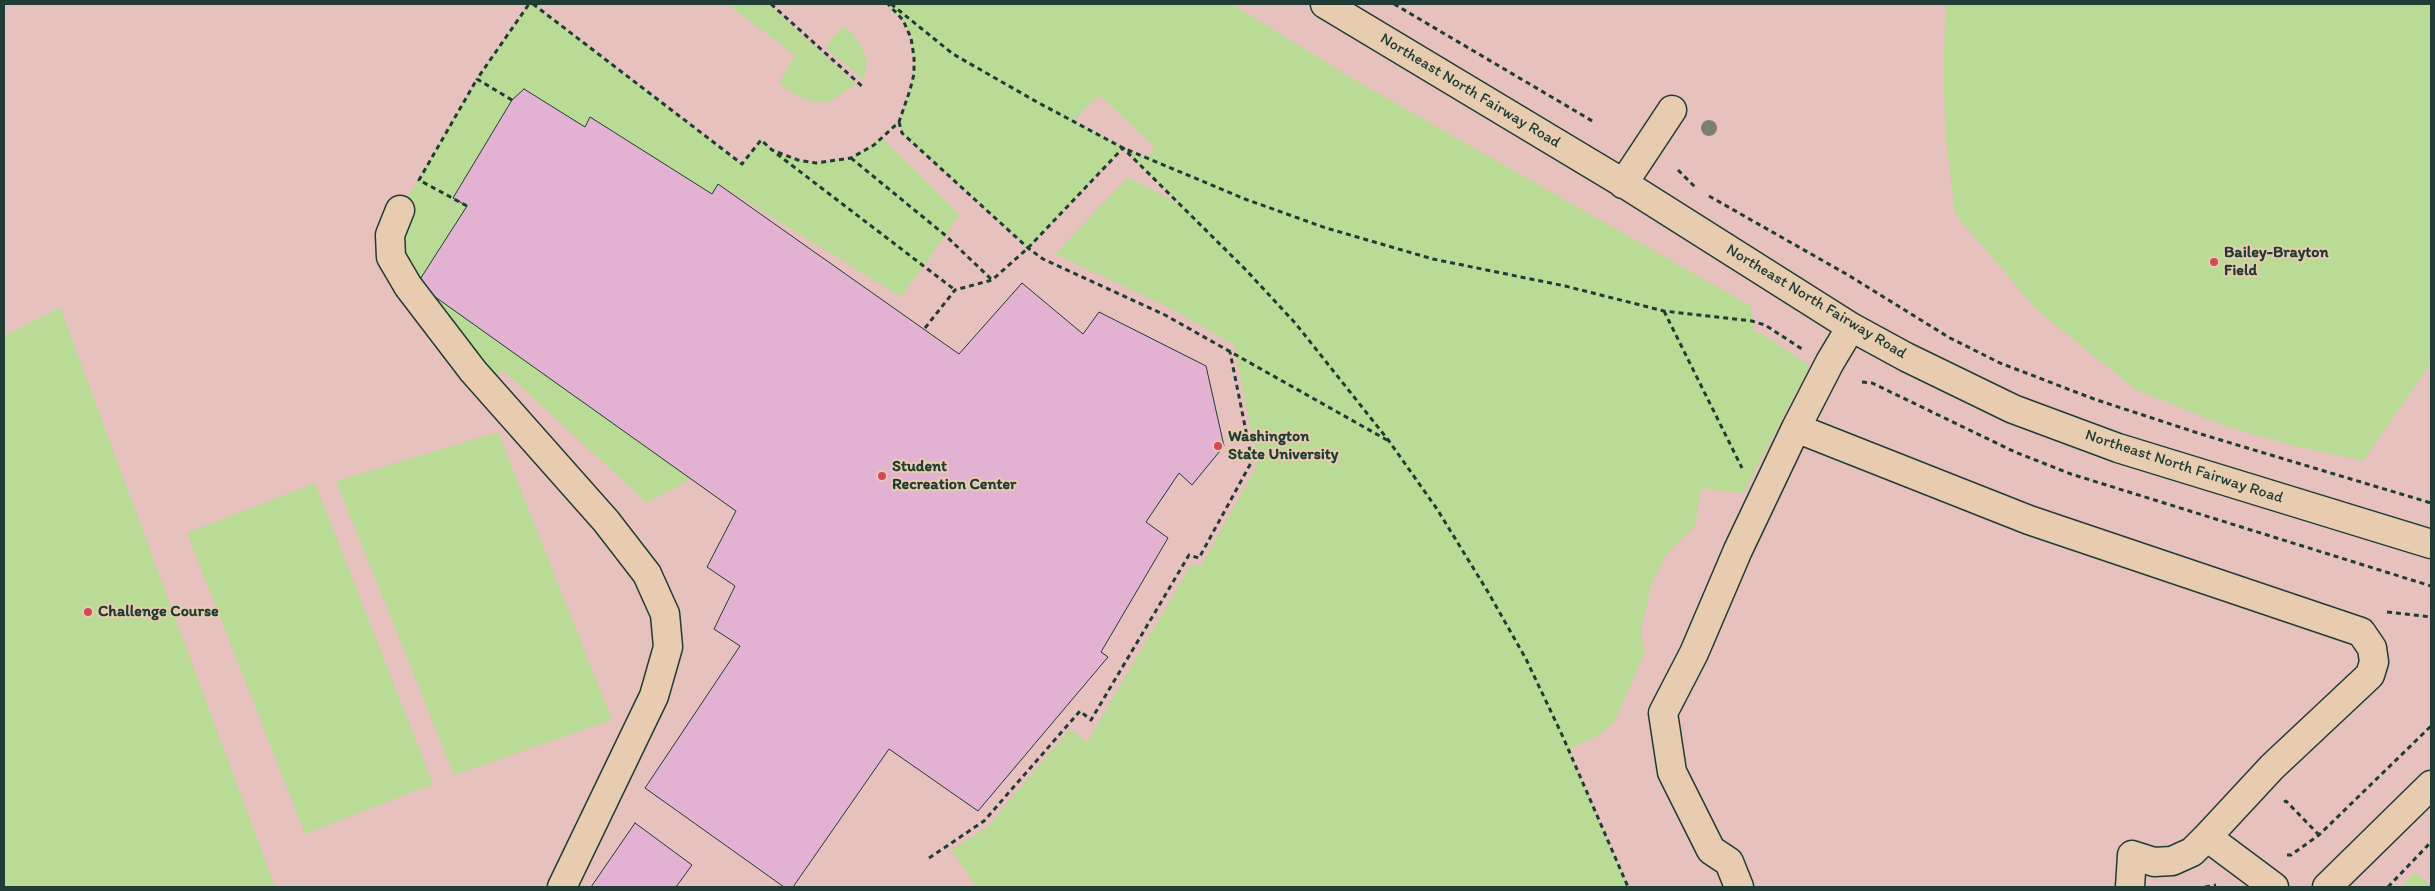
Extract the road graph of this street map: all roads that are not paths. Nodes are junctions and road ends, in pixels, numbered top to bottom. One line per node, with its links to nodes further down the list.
1 (1325, 4): 3 (street, Northeast North Fairway Road)
2 (1672, 110): 3 (street)
3 (1623, 184): 5 (street, Northeast North Fairway Road)
4 (400, 210): 10 (street)
5 (1851, 327): 6 (street); 7 (street, Northeast North Fairway Road)
6 (1796, 428): 9 (street); 11 (street)
7 (2431, 544)
8 (2431, 785): 14 (street)
9 (2207, 837): 12 (street); 13 (street)
10 (562, 887)
11 (1739, 887)
12 (2130, 887)
13 (2274, 887)
14 (2327, 887)

